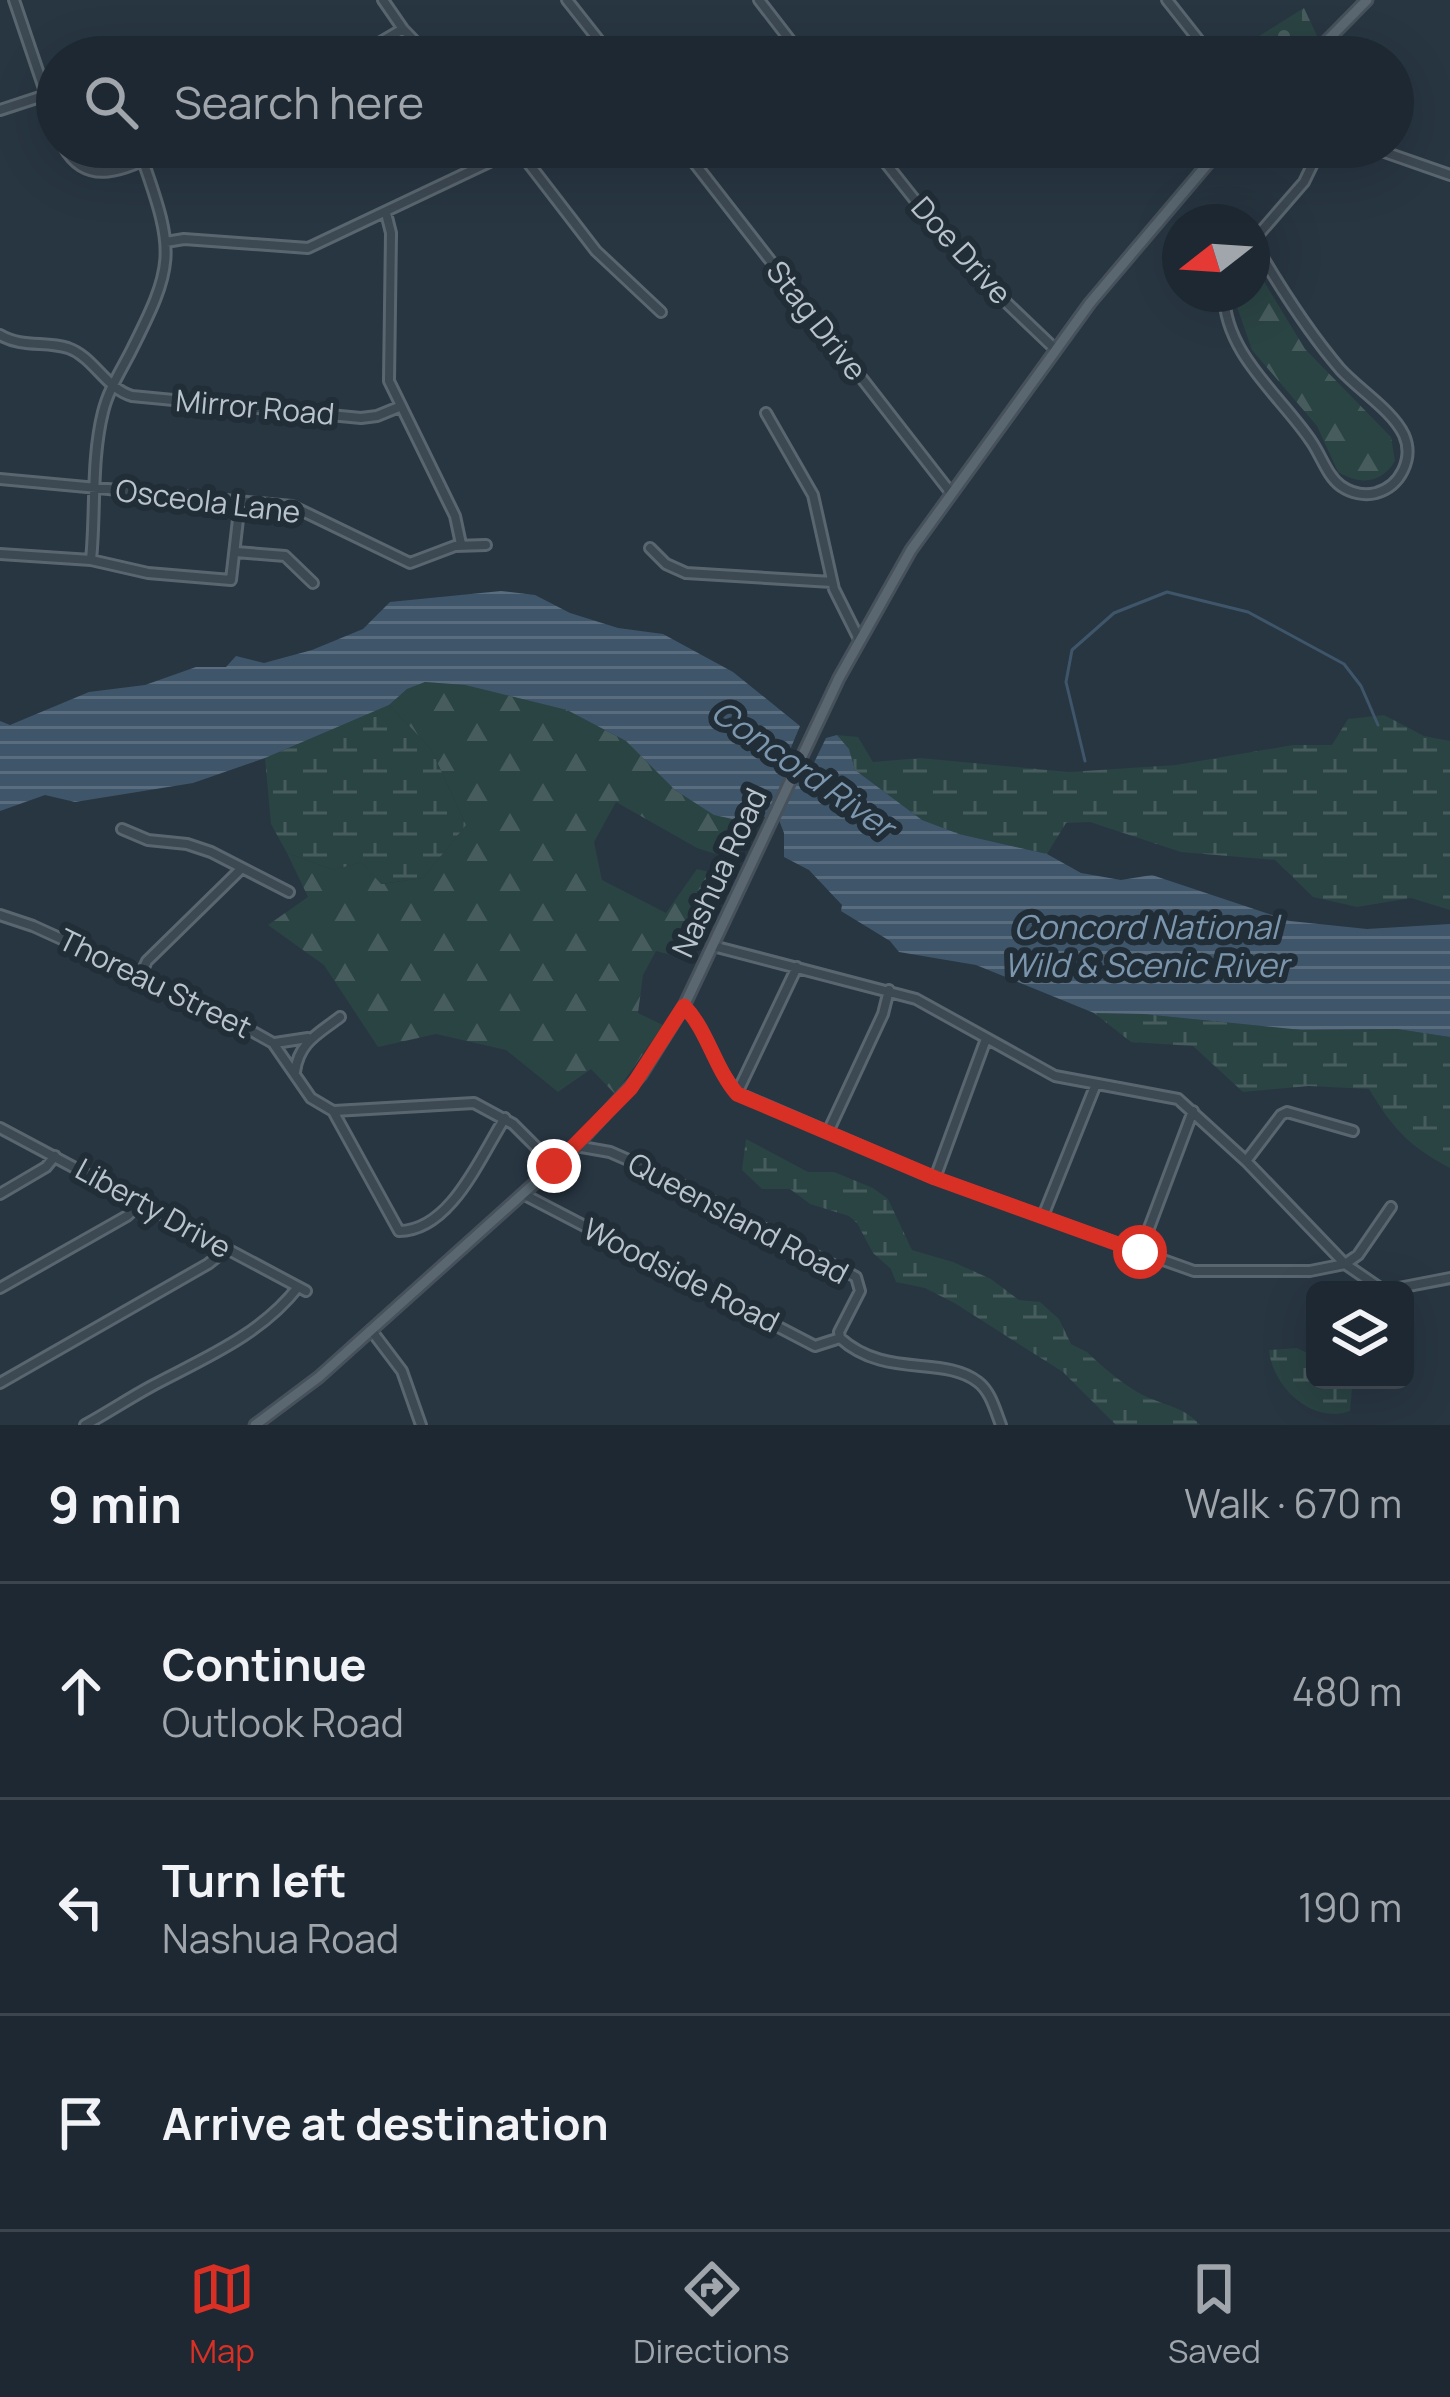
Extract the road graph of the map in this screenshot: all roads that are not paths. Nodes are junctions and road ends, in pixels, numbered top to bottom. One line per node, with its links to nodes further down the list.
1 (14, 0): 14 (street)
2 (383, 0): 7 (street)
3 (567, 0): 10 (street)
4 (759, 0): 11 (street)
5 (1168, 0): 12 (street)
6 (1367, 0): 13 (main road)
7 (403, 29): 8 (street); 9 (street)
8 (391, 36)
9 (410, 36)
10 (595, 36)
11 (787, 36)
12 (1196, 36)
13 (1332, 36)
14 (36, 65)
15 (36, 97): 16 (street)
16 (0, 110)
17 (1414, 162): 27 (street)
18 (85, 168): 19 (street)
19 (125, 168)
20 (144, 168): 30 (street)
21 (473, 168): 28 (street)
22 (531, 168): 32 (street)
23 (698, 168): 41 (street, Stag Drive)
24 (890, 168): 35 (street, Doe Drive)
25 (1204, 168): 35 (main road, Nashua Road)
26 (1311, 168): 29 (street)
27 (1450, 175)
28 (386, 213): 30 (street); 37 (street)
29 (1270, 221)
30 (166, 242): 36 (street)
31 (1270, 270): 33 (street)
32 (661, 312)
33 (1225, 312)
34 (0, 335): 36 (street)
35 (1055, 349): 41 (main road, Nashua Road)
36 (112, 387): 37 (street, Mirror Road); 40 (street)
37 (399, 407): 43 (street)
38 (766, 413): 49 (street)
39 (0, 479): 40 (street, Osceola Lane)
40 (94, 487): 42 (street, Osceola Lane); 48 (street)
41 (951, 494): 51 (main road, Nashua Road)
42 (240, 502): 43 (street, Osceola Lane); 46 (street)
43 (461, 544): 44 (street)
44 (486, 545)
45 (650, 548): 49 (street)
46 (236, 552): 48 (street); 50 (street)
47 (0, 554): 48 (street)
48 (91, 560)
49 (832, 582): 51 (street)
50 (313, 583)
51 (859, 639): 56 (main road, Nashua Road)
52 (122, 829): 53 (street)
53 (241, 869): 54 (street); 58 (street)
54 (289, 892)
55 (0, 915): 58 (street, Thoreau Street)
56 (713, 946): 57 (street); 60 (main road, Nashua Road)
57 (796, 967): 59 (street); 67 (street)
58 (140, 976): 64 (street, Thoreau Street)
59 (890, 990): 63 (street); 73 (street)
60 (684, 1006): 67 (street); 74 (main road, Nashua Road)
61 (340, 1017): 62 (street)
62 (309, 1038): 64 (street); 65 (street)
63 (986, 1038): 66 (street); 78 (street)
64 (274, 1043): 65 (street, Thoreau Street)
65 (295, 1073): 68 (street, Thoreau Street)
66 (1096, 1084): 69 (street); 83 (street)
67 (737, 1094): 73 (street)
68 (333, 1111): 70 (street); 70 (street, Thoreau Street)
69 (1193, 1111): 76 (street); 85 (street)
70 (505, 1118): 77 (street)
71 (0, 1128): 75 (street, Liberty Drive)
72 (1353, 1131): 76 (street)
73 (828, 1132): 78 (street)
74 (576, 1146): 77 (main road, Nashua Road); 92 (street, Queensland Road)
75 (55, 1156): 79 (street); 81 (street, Liberty Drive)
76 (1246, 1161): 86 (street)
77 (554, 1166): 80 (main road, Nashua Road)
78 (935, 1178): 83 (street)
79 (0, 1194)
80 (523, 1194): 91 (main road, Nashua Road); 92 (street, Woodside Road)
81 (142, 1202): 84 (street, Liberty Drive); 90 (street)
82 (1390, 1207): 86 (street)
83 (1043, 1216): 85 (street)
84 (227, 1249): 93 (street); 94 (street, Liberty Drive)
85 (1140, 1252): 86 (street)
86 (1345, 1264): 88 (street)
87 (1450, 1278): 89 (street)
88 (1371, 1281)
89 (1414, 1285)
90 (0, 1288)
91 (371, 1330): 95 (main road, Nashua Road); 96 (street)
92 (840, 1338): 97 (street)
93 (0, 1383)
94 (85, 1425)
95 (255, 1425)
96 (421, 1425)
97 (1001, 1425)

